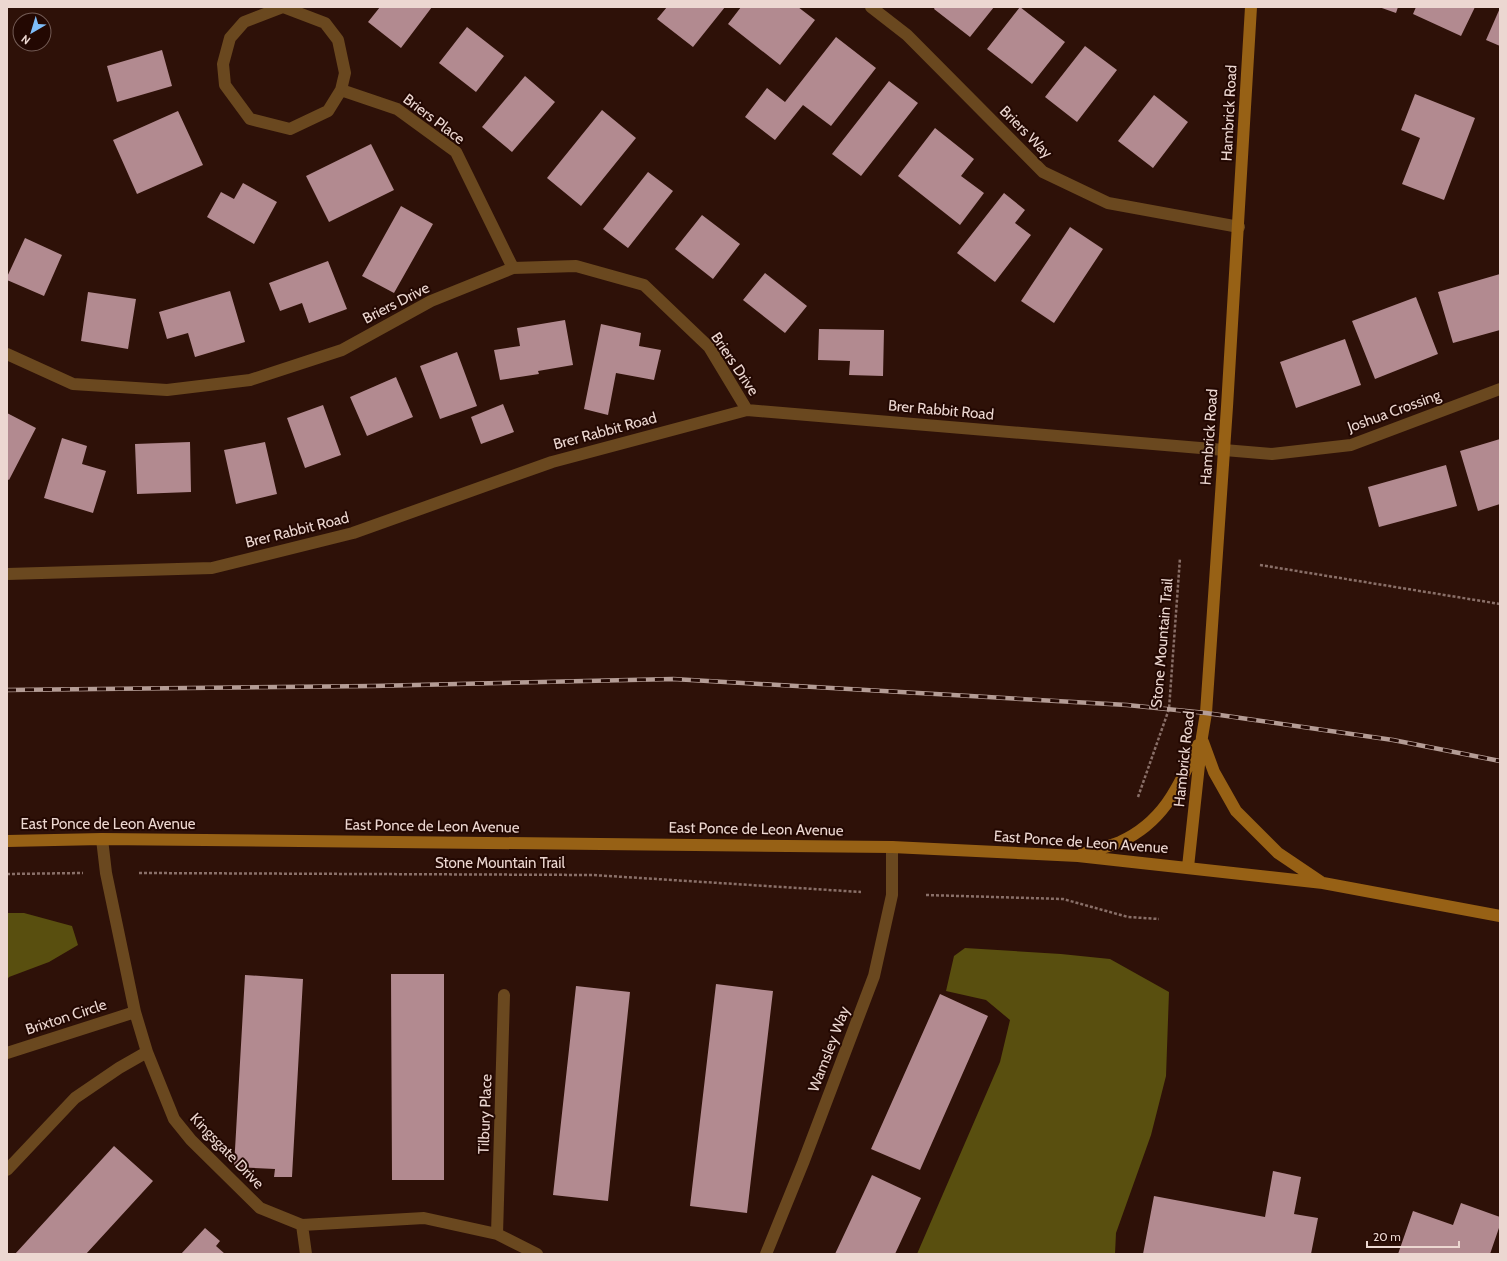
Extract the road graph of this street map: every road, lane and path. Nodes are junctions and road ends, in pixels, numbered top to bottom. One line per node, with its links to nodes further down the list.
1 (283, 7): 4 (street); 4 (street)
2 (871, 7): 5 (street, Briers Way)
3 (1251, 7): 5 (main road, Hambrick Road)
4 (341, 90): 6 (street, Briers Place)
5 (1239, 227): 10 (main road, Hambrick Road)
6 (513, 268): 7 (street, Briers Drive); 9 (street, Briers Drive)
7 (7, 354)
8 (1500, 389): 10 (street, Joshua Crossing)
9 (746, 410): 10 (street, Brer Rabbit Road); 13 (street, Brer Rabbit Road)
10 (1224, 450): 15 (main road, Hambrick Road)
11 (1180, 558): 16 (path, Stone Mountain Trail)
12 (1260, 565): 14 (path)
13 (7, 574)
14 (1500, 604)
15 (1202, 737): 20 (main road); 21 (main road, Hambrick Road); 25 (main road)
16 (1138, 797)
17 (102, 839): 18 (main road, East Ponce de Leon Avenue); 19 (main road, East Ponce de Leon Avenue); 31 (street, Kingsgate Drive)
18 (7, 840)
19 (892, 847): 20 (main road, East Ponce de Leon Avenue); 39 (street, Wamsley Way)
20 (1078, 856): 21 (main road, East Ponce de Leon Avenue)
21 (1188, 868): 25 (main road, East Ponce de Leon Avenue)
22 (84, 873): 24 (path)
23 (139, 873): 26 (path, Stone Mountain Trail)
24 (7, 874)
25 (1323, 884): 28 (main road, East Ponce de Leon Avenue)
26 (861, 892)
27 (926, 896): 29 (path)
28 (1500, 916)
29 (1159, 919)
30 (504, 995): 36 (street, Tilbury Place)
31 (135, 1012): 32 (street, Kingsgate Drive); 33 (street, Brixton Circle)
32 (148, 1052): 34 (street); 35 (street, Kingsgate Drive)
33 (7, 1053)
34 (7, 1170)
35 (302, 1225): 36 (street, Kingsgate Drive); 37 (street)
36 (497, 1234): 38 (street, Kingsgate Drive)
37 (306, 1254)
38 (537, 1254)
39 (766, 1254)

